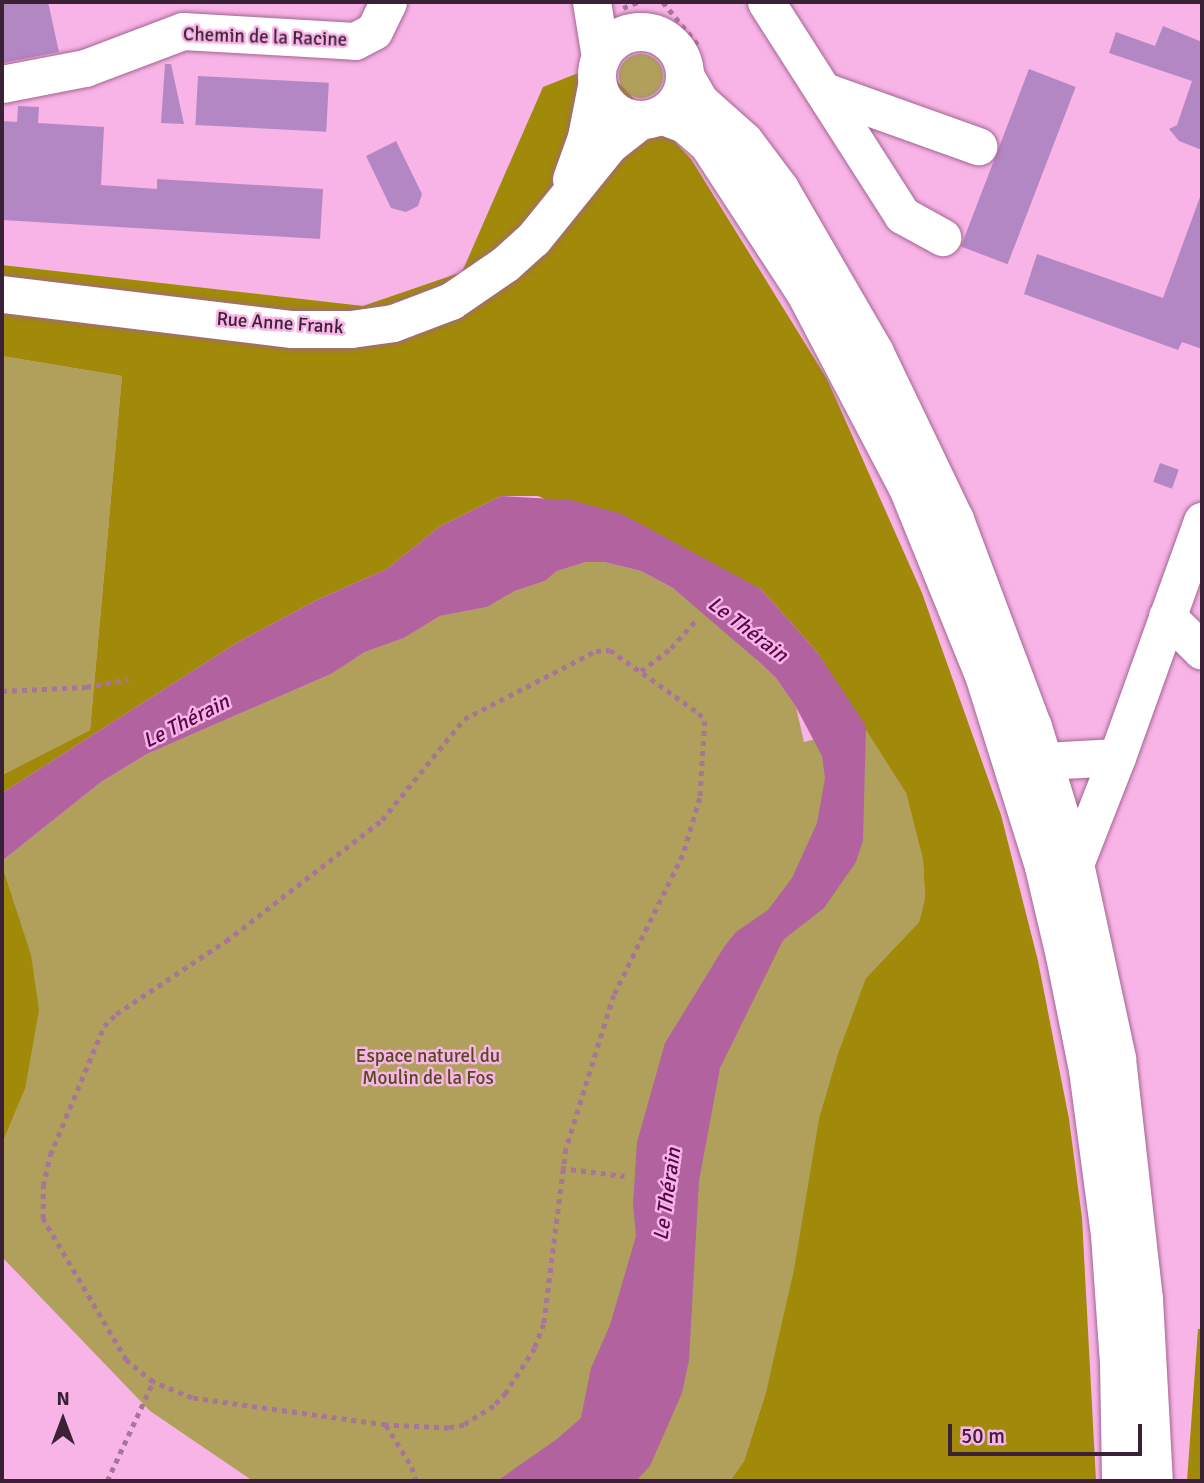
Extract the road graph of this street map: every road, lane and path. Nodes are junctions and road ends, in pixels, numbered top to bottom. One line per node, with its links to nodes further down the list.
1 (388, 2): 8 (street, Chemin de la Racine)
2 (592, 2): 6 (main road)
3 (631, 2): 5 (main road)
4 (766, 2): 9 (street)
5 (650, 34): 6 (main road); 7 (main road)
6 (599, 69): 10 (main road); 12 (street, Rue Anne Frank)
7 (685, 76): 10 (main road); 23 (main road)
8 (2, 84)
9 (824, 91): 11 (street); 13 (street)
10 (651, 118): 12 (street, Rue Anne Frank); 31 (main road)
11 (978, 146)
12 (560, 206): 14 (street, Rue Anne Frank)
13 (942, 237)
14 (2, 295)
15 (1202, 521): 16 (street)
16 (1167, 616): 18 (street); 22 (street)
17 (696, 620): 19 (path)
18 (1202, 651)
19 (641, 671): 25 (path); 27 (path)
20 (128, 679): 21 (path)
21 (2, 691)
22 (1117, 757): 23 (street); 24 (street)
23 (1044, 761): 24 (main road)
24 (1074, 864): 32 (main road)
25 (561, 1168): 26 (path); 28 (path)
26 (625, 1176)
27 (153, 1382): 28 (path); 29 (path)
28 (386, 1424): 30 (path)
29 (107, 1481)
30 (416, 1481)
31 (1121, 1481)
32 (1154, 1481)

